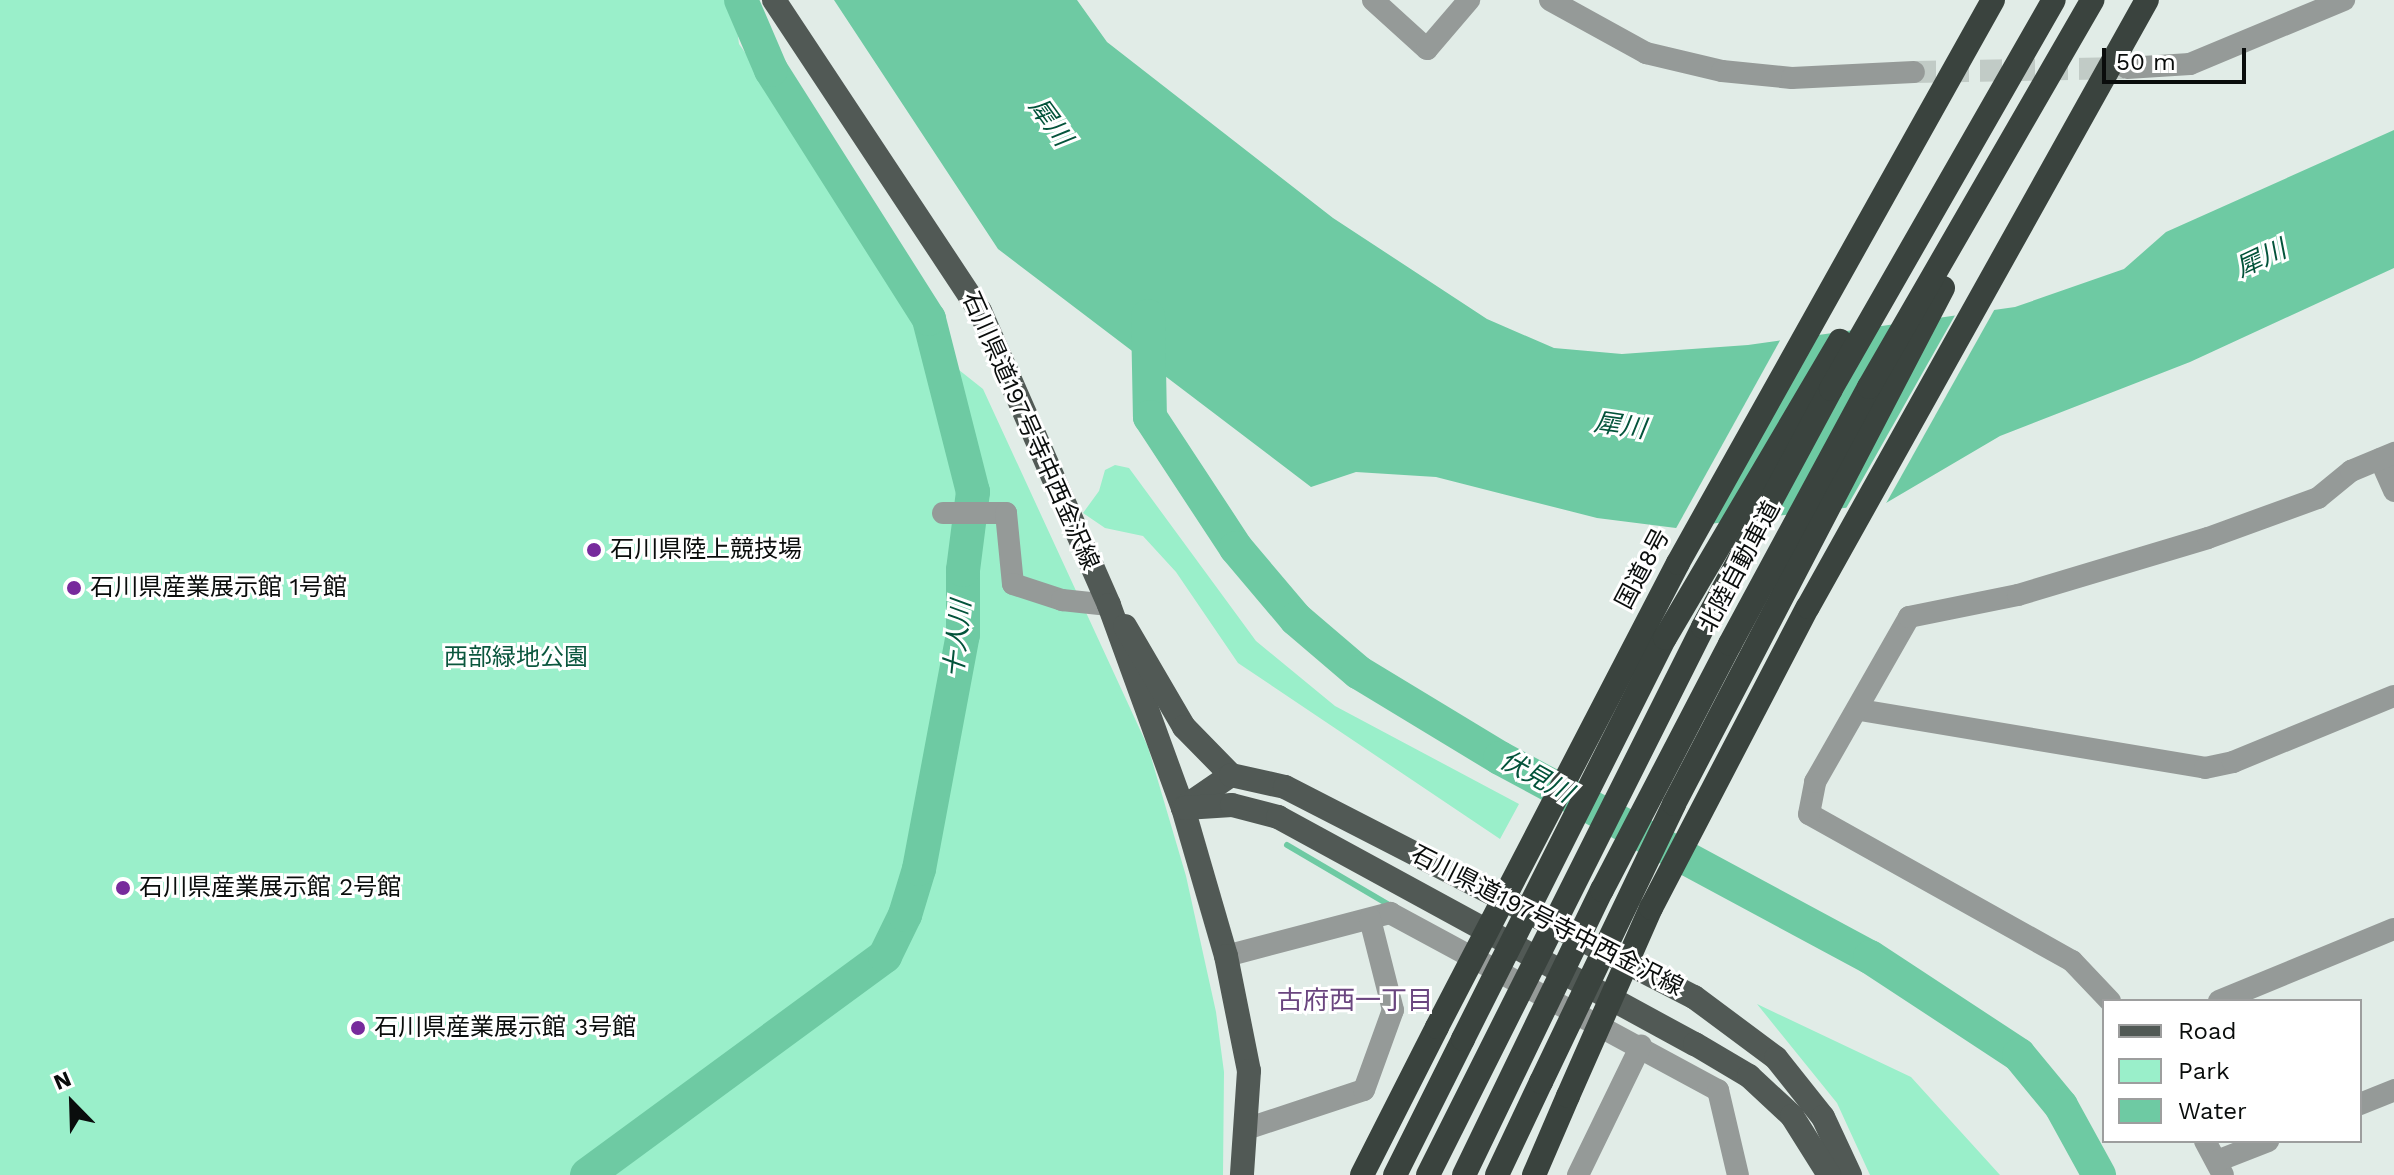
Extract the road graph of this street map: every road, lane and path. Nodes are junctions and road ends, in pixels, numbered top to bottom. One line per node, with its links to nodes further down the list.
1 (774, 0): 17 (main road, 石川県道197号寺中西金沢線)
2 (1373, 0): 3 (street)
3 (1469, 0)
4 (1550, 0): 11 (street)
5 (1993, 0): 35 (highway, 国道8号, bridge)
6 (2054, 0): 12 (highway, 北陸自動車道, bridge)
7 (2092, 0): 13 (highway, 北陸自動車道, bridge)
8 (2147, 0): 40 (highway, bridge)
9 (2344, 0): 10 (street)
10 (2127, 68)
11 (1914, 72)
12 (2004, 85): 36 (highway, bridge); 37 (highway, 北陸自動車道, bridge)
13 (2034, 98): 38 (highway, 北陸自動車道, bridge); 39 (highway, bridge)
14 (2387, 456): 15 (street); 19 (street)
15 (2394, 491)
16 (943, 513): 17 (street)
17 (1109, 605): 20 (main road); 21 (main road, 石川県道197号寺中西金沢線)
18 (2394, 696): 19 (street)
19 (1860, 710): 25 (street)
20 (1231, 775): 21 (main road); 44 (main road, 石川県道197号寺中西金沢線)
21 (1183, 808): 24 (main road, 石川県道197号寺中西金沢線); 43 (main road, 石川県道197号寺中西金沢線)
22 (1370, 919): 24 (street); 27 (street); 30 (street)
23 (2394, 929): 26 (street)
24 (1226, 956): 30 (main road, 石川県道197号寺中西金沢線)
25 (2108, 999)
26 (2224, 999)
27 (1641, 1045): 41 (street); 42 (street)
28 (2394, 1090): 29 (street)
29 (2362, 1103)
30 (1246, 1129): 34 (main road, 石川県道197号寺中西金沢線)
31 (2206, 1143): 33 (street)
32 (2264, 1143): 33 (street)
33 (2220, 1168)
34 (1242, 1175)
35 (1362, 1175)
36 (1395, 1175)
37 (1428, 1175)
38 (1464, 1175)
39 (1497, 1175)
40 (1534, 1175)
41 (1578, 1175)
42 (1738, 1175)
43 (1829, 1175)
44 (1850, 1175)

